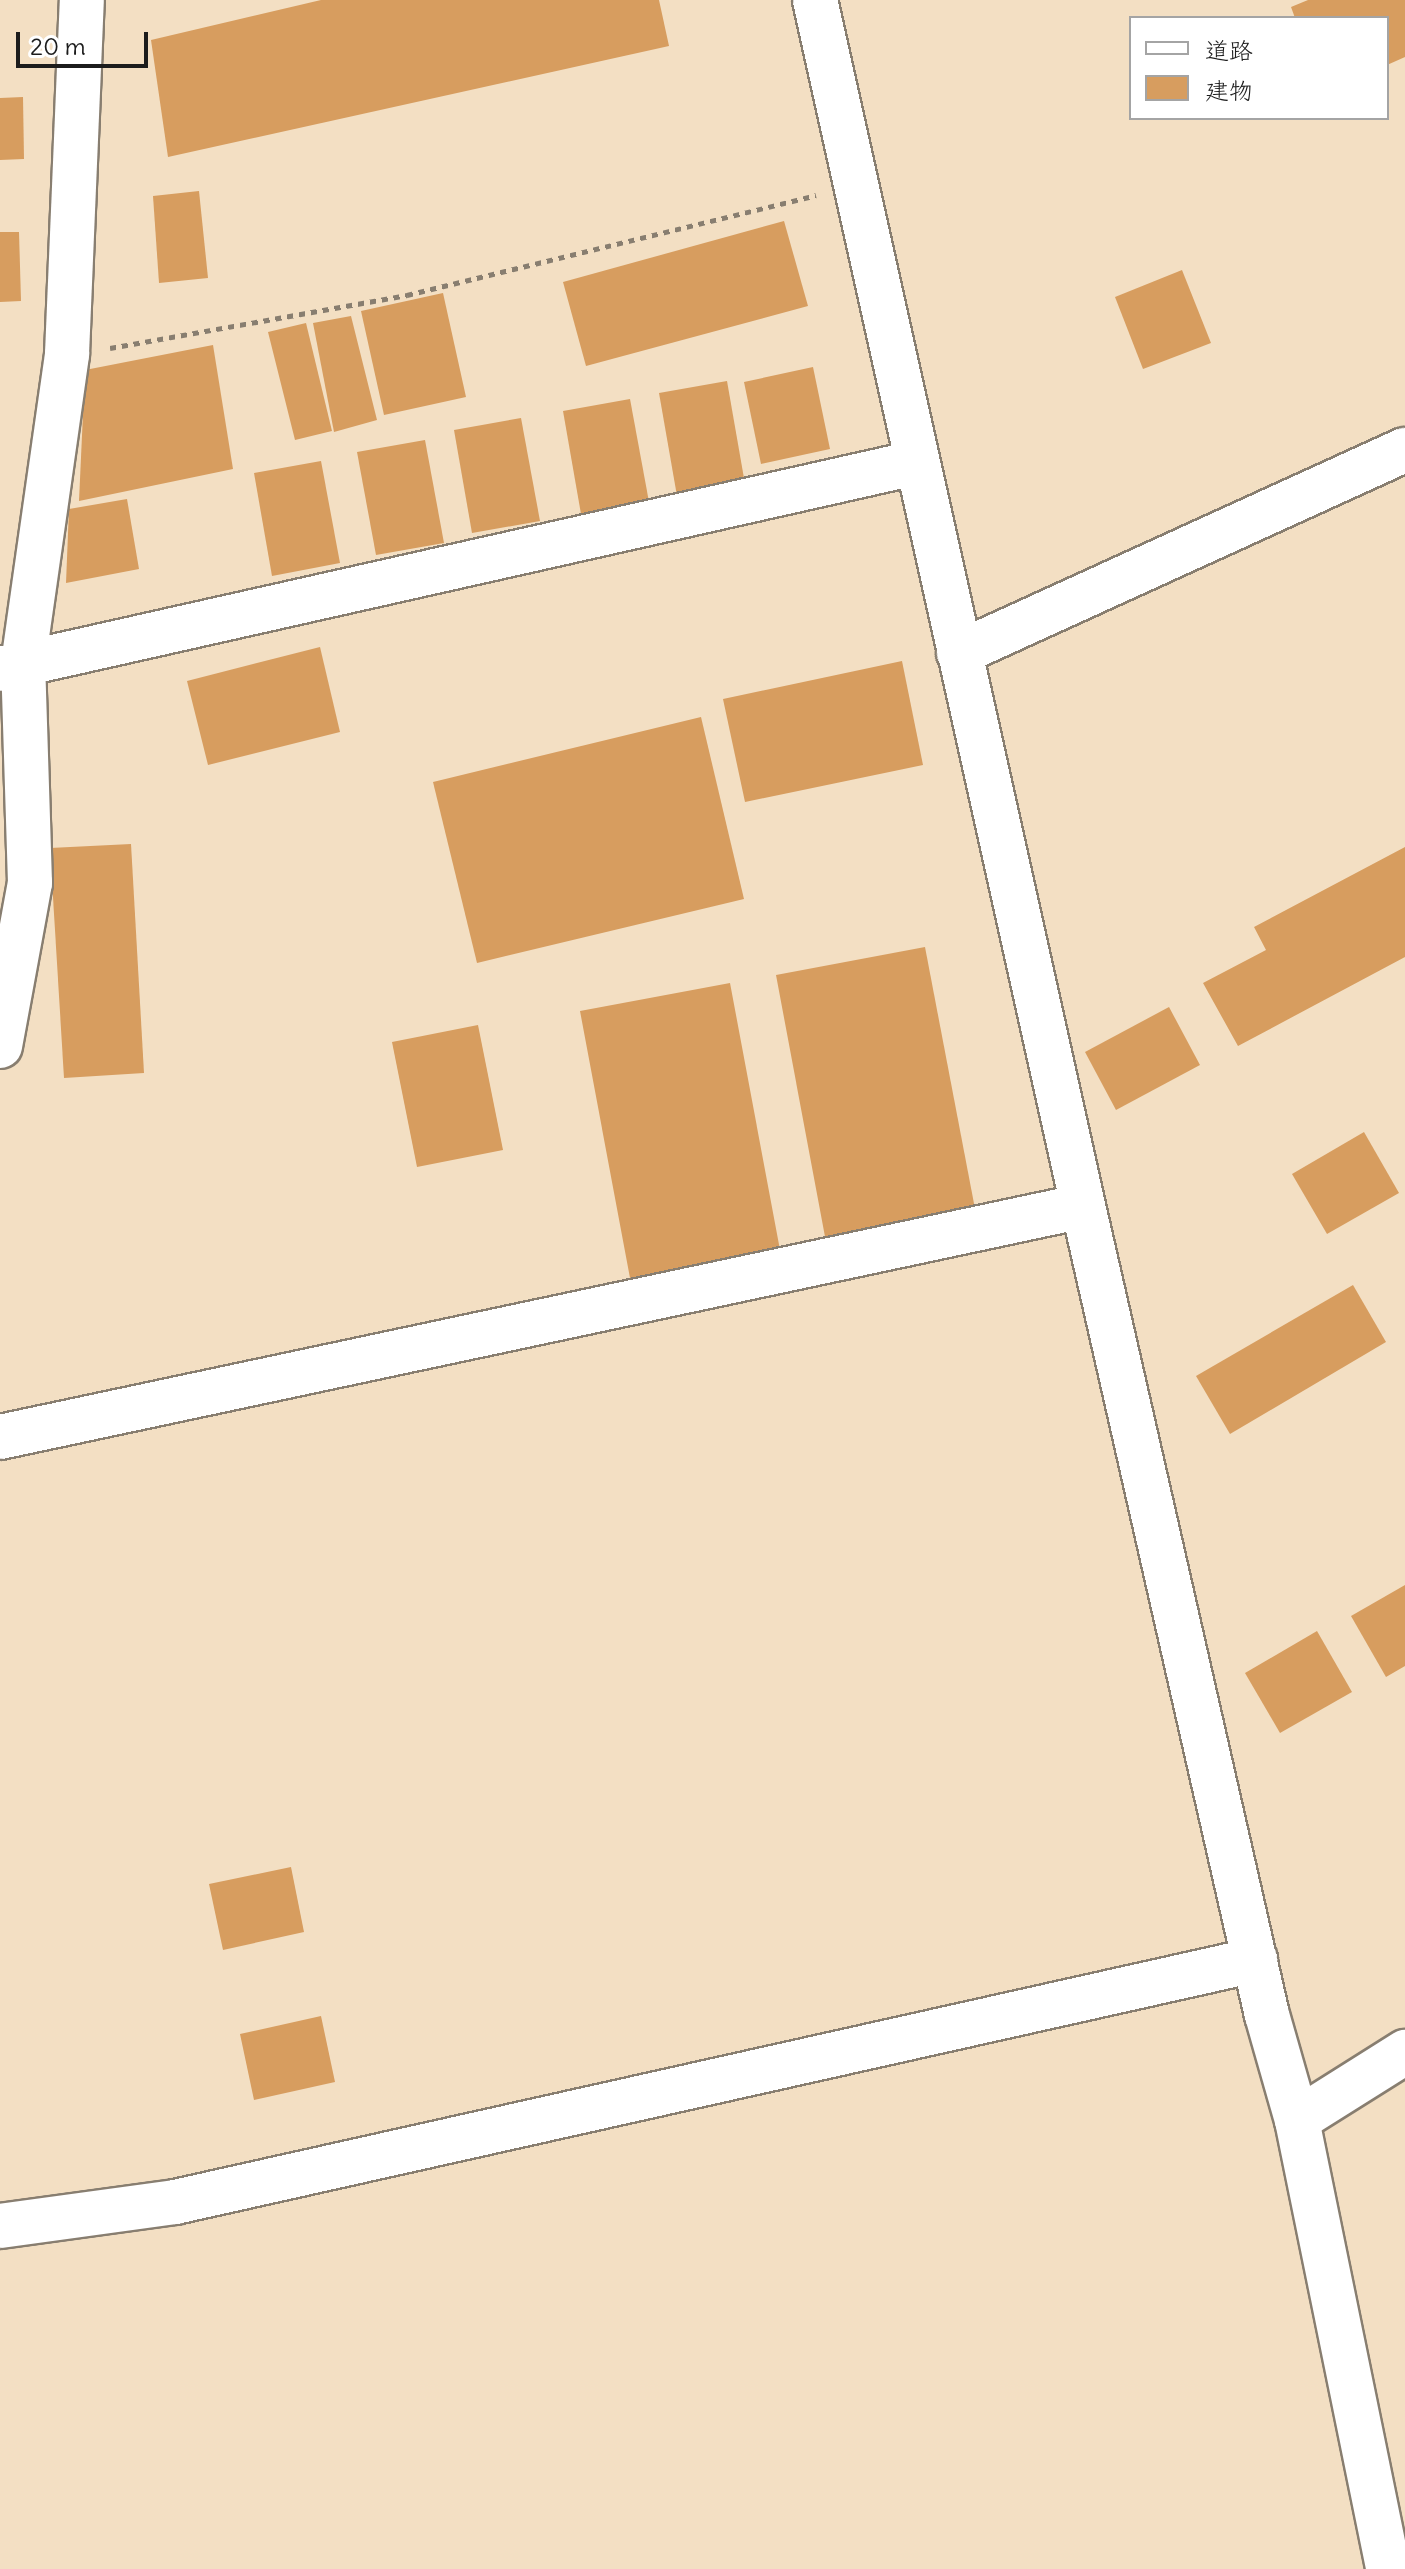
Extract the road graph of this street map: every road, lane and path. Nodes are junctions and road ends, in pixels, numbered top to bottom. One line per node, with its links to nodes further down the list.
1 (82, 0): 4 (street)
2 (815, 0): 3 (street)
3 (855, 186): 4 (path); 6 (street)
4 (67, 354): 8 (street)
5 (1405, 450): 7 (street)
6 (915, 463): 7 (street); 8 (street)
7 (959, 653): 10 (street)
8 (12, 667): 9 (street)
9 (0, 1046)
10 (1083, 1206): 11 (street); 12 (street)
11 (0, 1437)
12 (1255, 1960): 14 (street); 15 (street)
13 (1405, 2052): 14 (street)
14 (1297, 2120): 16 (street)
15 (0, 2226)
16 (1388, 2569)

